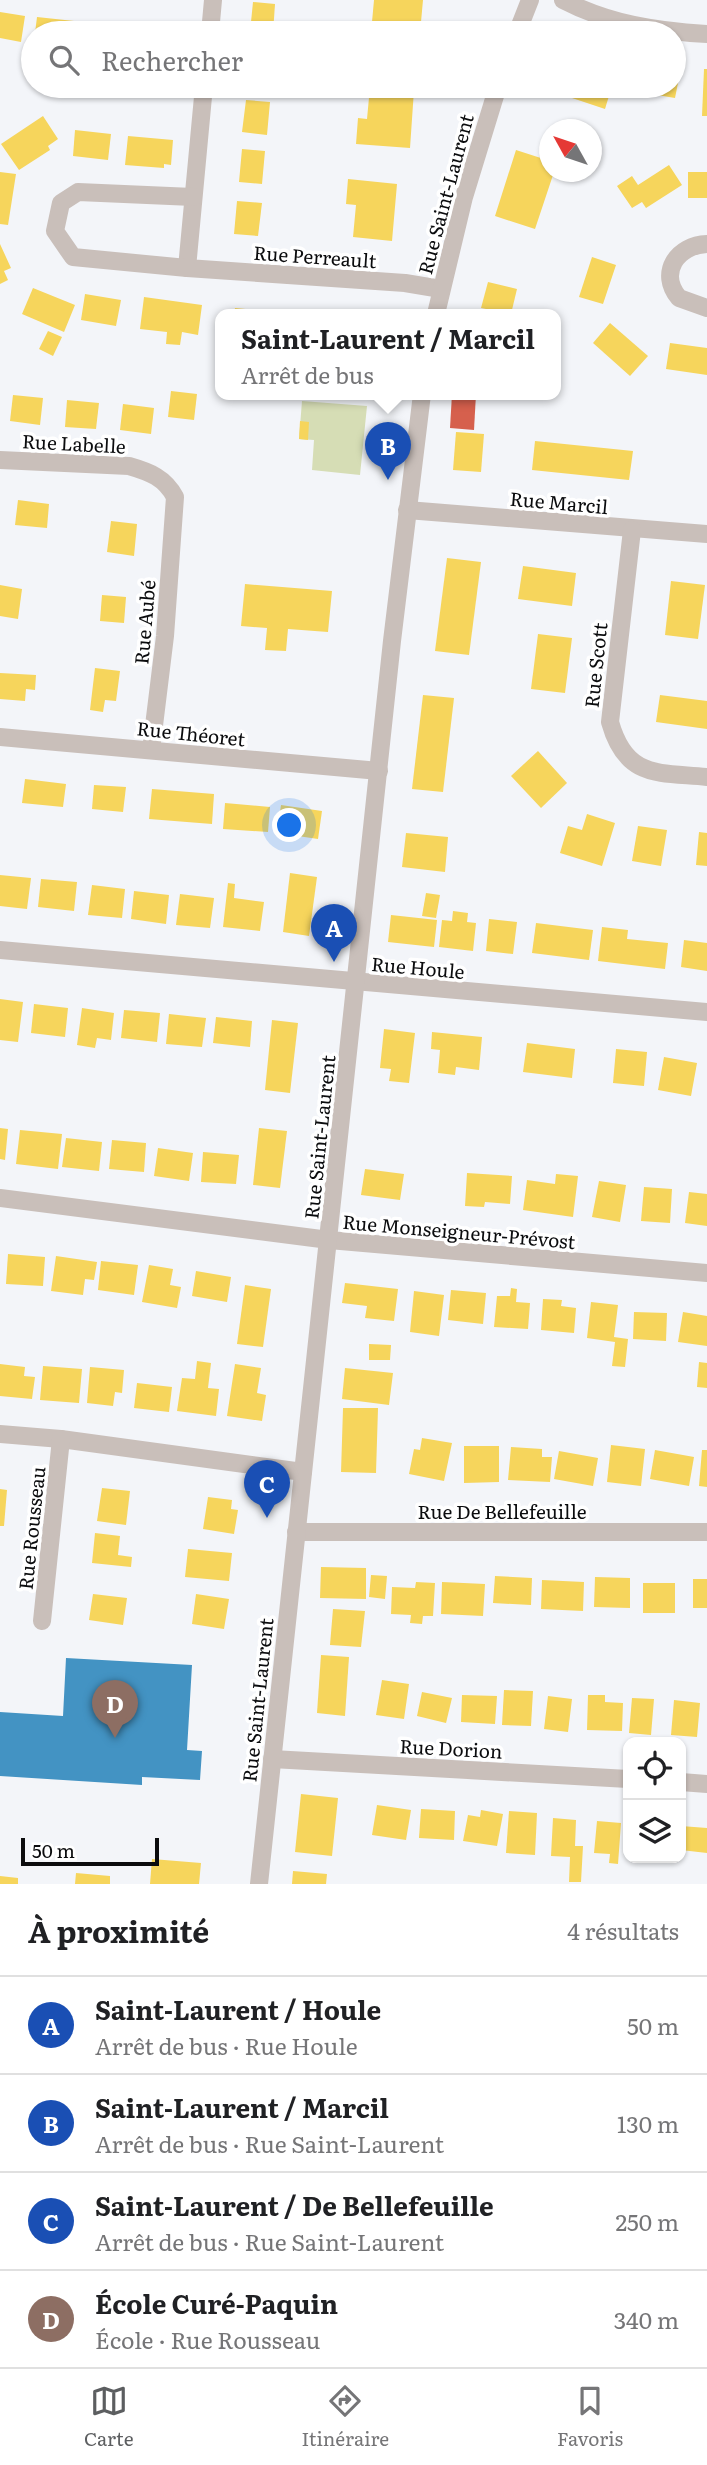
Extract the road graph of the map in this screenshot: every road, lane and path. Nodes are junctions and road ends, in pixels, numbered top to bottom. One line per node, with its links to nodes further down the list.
1 (213, 0): 4 (street)
2 (530, 0): 5 (street)
3 (563, 0): 6 (street)
4 (210, 21)
5 (522, 21)
6 (614, 21)
7 (686, 32): 8 (street)
8 (707, 34)
9 (203, 98): 11 (street)
10 (494, 98): 14 (street, Rue Saint-Laurent)
11 (193, 197): 13 (street); 13 (street, Rue Perreault)
12 (707, 244): 15 (street)
13 (187, 268): 14 (street, Rue Perreault)
14 (441, 289): 16 (street, Rue Saint-Laurent)
15 (707, 308)
16 (437, 309)
17 (421, 400): 20 (street, Rue Saint-Laurent)
18 (0, 460): 19 (street, Rue Labelle)
19 (175, 498): 24 (street, Rue Aubé)
20 (407, 510): 21 (street, Rue Marcil); 25 (street, Rue Saint-Laurent)
21 (632, 530): 22 (street, Rue Marcil); 26 (street, Rue Scott)
22 (707, 534)
23 (0, 737): 24 (street, Rue Théoret)
24 (151, 750): 25 (street, Rue Théoret)
25 (379, 771): 28 (street, Rue Saint-Laurent)
26 (707, 777)
27 (0, 950): 28 (street, Rue Houle)
28 (356, 982): 29 (street, Rue Houle); 31 (street, Rue Saint-Laurent)
29 (707, 1012)
30 (0, 1198): 31 (street, Rue Monseigneur-Prévost)
31 (329, 1240): 32 (street, Rue Monseigneur-Prévost); 35 (street, Rue Saint-Laurent)
32 (707, 1273)
33 (0, 1434): 34 (street)
34 (61, 1439): 35 (street); 38 (street, Rue Rousseau)
35 (303, 1472): 36 (street, Rue Saint-Laurent)
36 (296, 1532): 37 (street, Rue De Bellefeuille); 39 (street, Rue Saint-Laurent)
37 (707, 1532)
38 (42, 1621)
39 (272, 1759): 40 (street, Rue Dorion); 43 (street, Rue Saint-Laurent)
40 (623, 1779)
41 (686, 1783): 42 (street)
42 (707, 1784)
43 (259, 1884)

